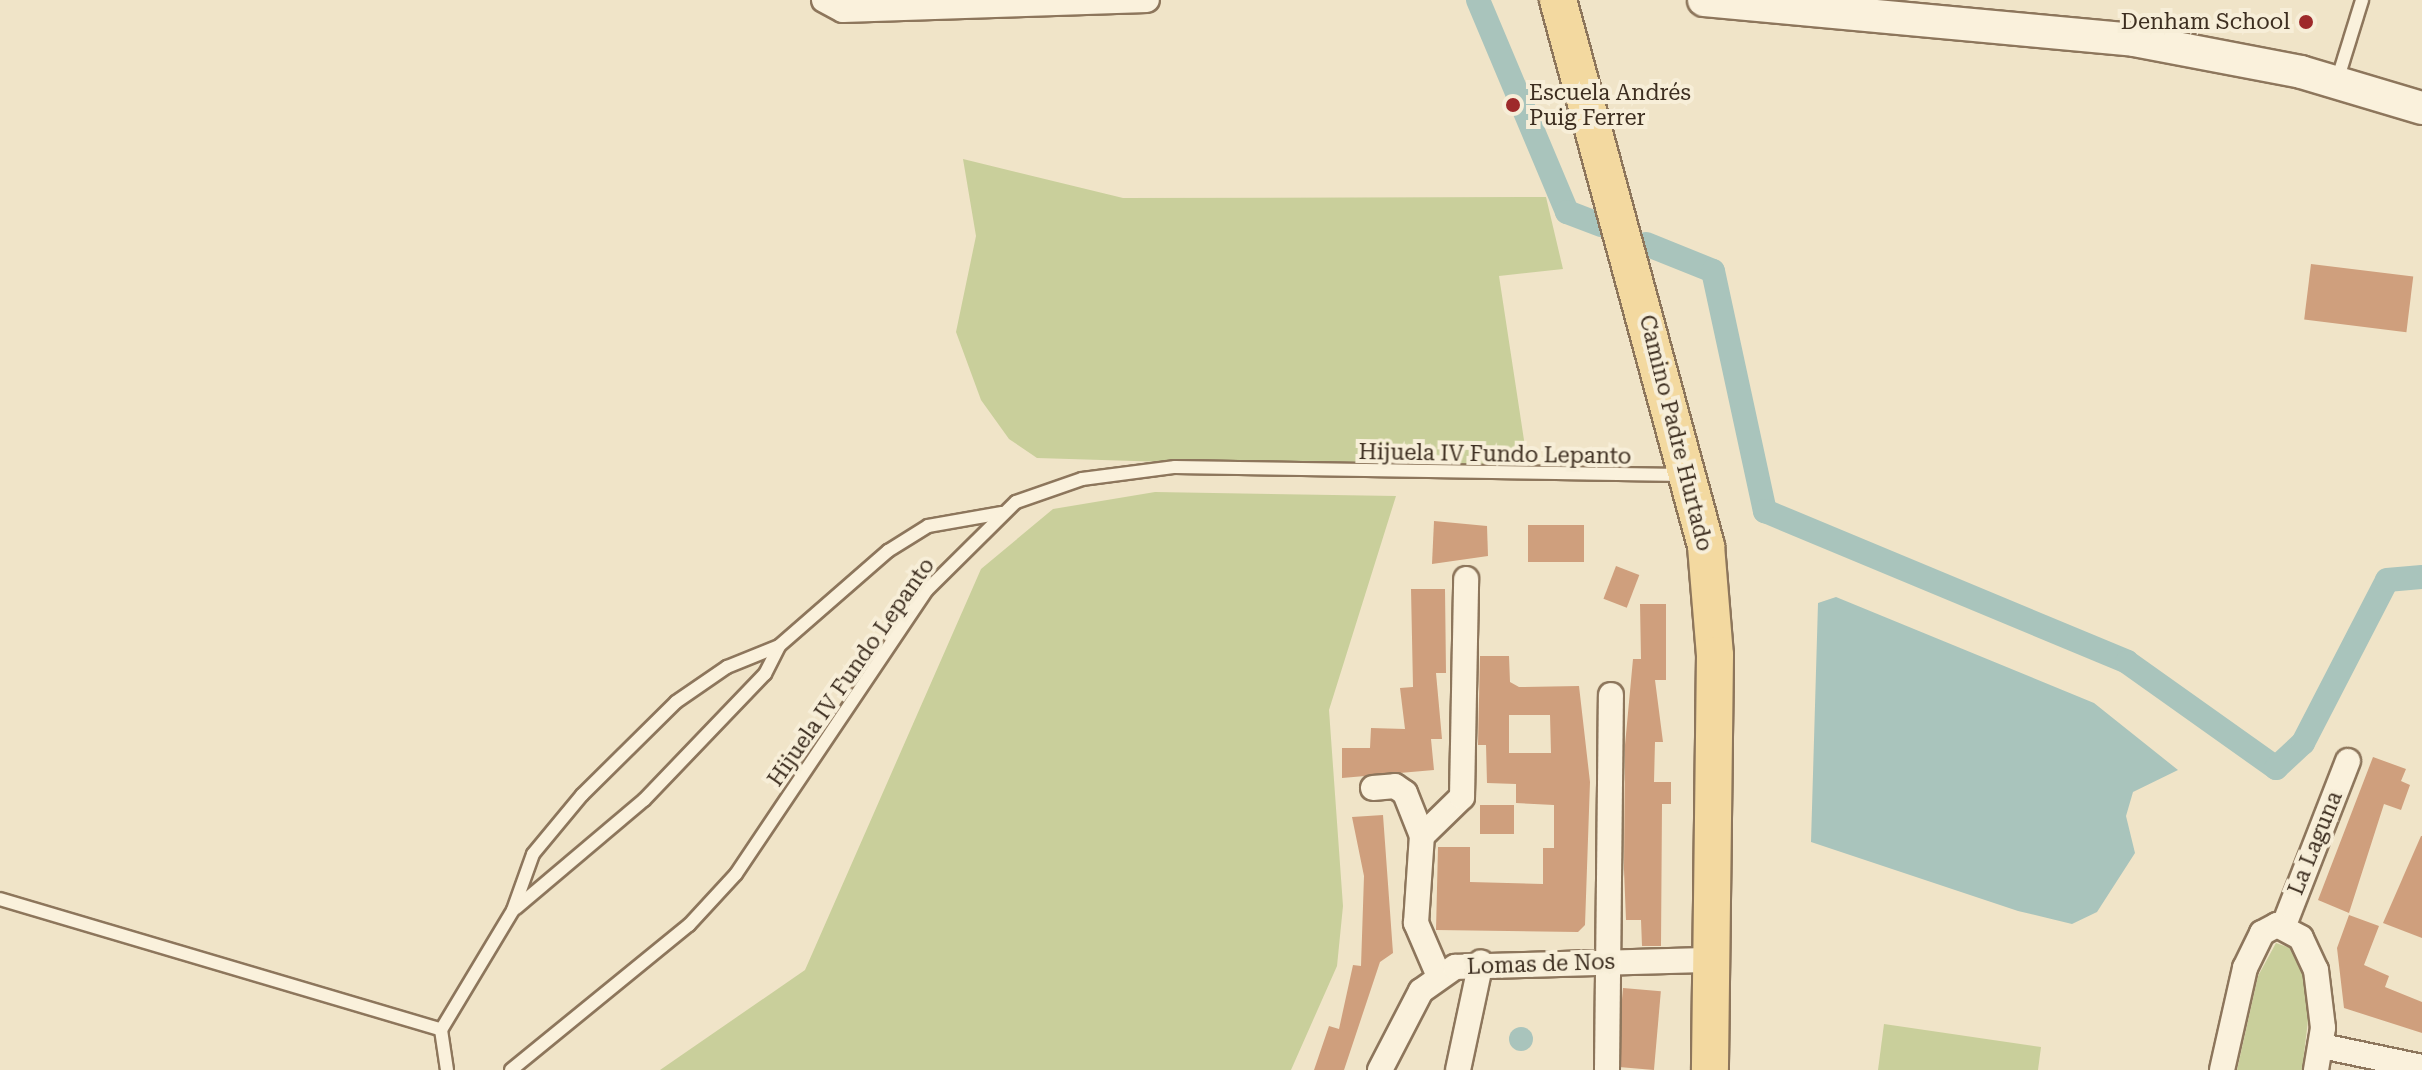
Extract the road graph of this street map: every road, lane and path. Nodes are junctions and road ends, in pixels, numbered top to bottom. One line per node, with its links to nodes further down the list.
1 (824, 0): 2 (street)
2 (1147, 0)
3 (1558, 0): 8 (main road, Camino Padre Hurtado)
4 (1704, 0): 6 (main road)
5 (2362, 0): 6 (lane)
6 (2337, 81): 7 (main road)
7 (2422, 108)
8 (1690, 475): 9 (lane, Hijuela IV Fundo Lepanto); 19 (main road, Camino Padre Hurtado)
9 (1002, 513): 11 (lane); 27 (lane, Hijuela IV Fundo Lepanto)
10 (1466, 579): 15 (street)
11 (779, 646): 17 (lane); 17 (lane)
12 (1611, 695): 21 (street)
13 (2348, 761): 18 (street, La Laguna)
14 (1373, 788): 15 (street)
15 (1422, 836): 22 (street)
16 (0, 899): 23 (lane)
17 (513, 910): 23 (lane)
18 (2284, 925): 24 (street); 32 (street)
19 (1711, 960): 21 (street, Lomas de Nos); 31 (main road, Camino Padre Hurtado)
20 (1481, 962): 21 (street, Lomas de Nos); 22 (street, Lomas de Nos); 29 (street)
21 (1609, 962): 30 (street)
22 (1438, 974): 28 (street, Lomas de Nos)
23 (441, 1030): 26 (lane)
24 (2322, 1046): 25 (street); 33 (street)
25 (2422, 1067)
26 (447, 1070)
27 (511, 1070)
28 (1380, 1070)
29 (1458, 1070)
30 (1607, 1070)
31 (1710, 1070)
32 (2222, 1070)
33 (2316, 1070)

